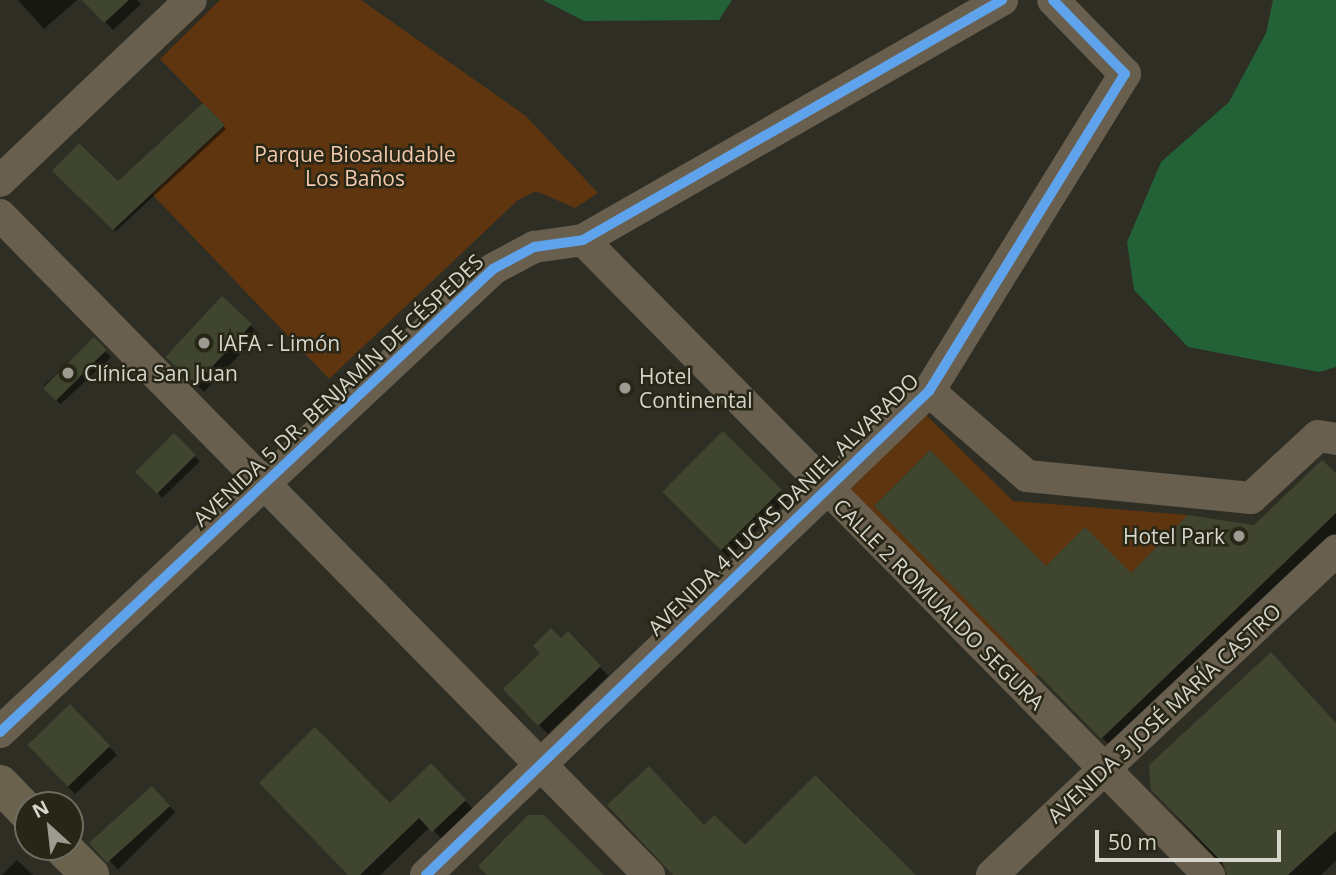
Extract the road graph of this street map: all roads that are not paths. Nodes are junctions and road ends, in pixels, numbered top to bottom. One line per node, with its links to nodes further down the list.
1 (191, 0): 4 (street)
2 (1002, 0): 6 (street, AVENIDA 5 DR. BENJAMÍN DE CÉSPEDES)
3 (1053, 0): 7 (street, AVENIDA 4 LUCAS DANIEL ALVARADO)
4 (0, 181)
5 (0, 215): 9 (street)
6 (583, 240): 9 (street, AVENIDA 5 DR. BENJAMÍN DE CÉSPEDES); 10 (street, CALLE 2 ROMUALDO SEGURA)
7 (929, 391): 8 (street); 10 (street, AVENIDA 4 LUCAS DANIEL ALVARADO)
8 (1336, 439)
9 (266, 481): 12 (street, AVENIDA 5 DR. BENJAMÍN DE CÉSPEDES); 13 (street)
10 (827, 492): 13 (street, AVENIDA 4 LUCAS DANIEL ALVARADO); 14 (street, CALLE 2 ROMUALDO SEGURA)
11 (1336, 551): 14 (street, AVENIDA 3 JOSÉ MARÍA CASTRO)
12 (0, 732)
13 (541, 765): 19 (street, AVENIDA 4 LUCAS DANIEL ALVARADO); 20 (street)
14 (1106, 769): 21 (street, AVENIDA 3 JOSÉ MARÍA CASTRO); 22 (street, CALLE 2 ROMUALDO SEGURA)
15 (0, 784): 16 (main road)
16 (14, 798)
17 (76, 861): 18 (main road)
18 (90, 875)
19 (426, 875)
20 (649, 875)
21 (992, 875)
22 (1209, 875)

